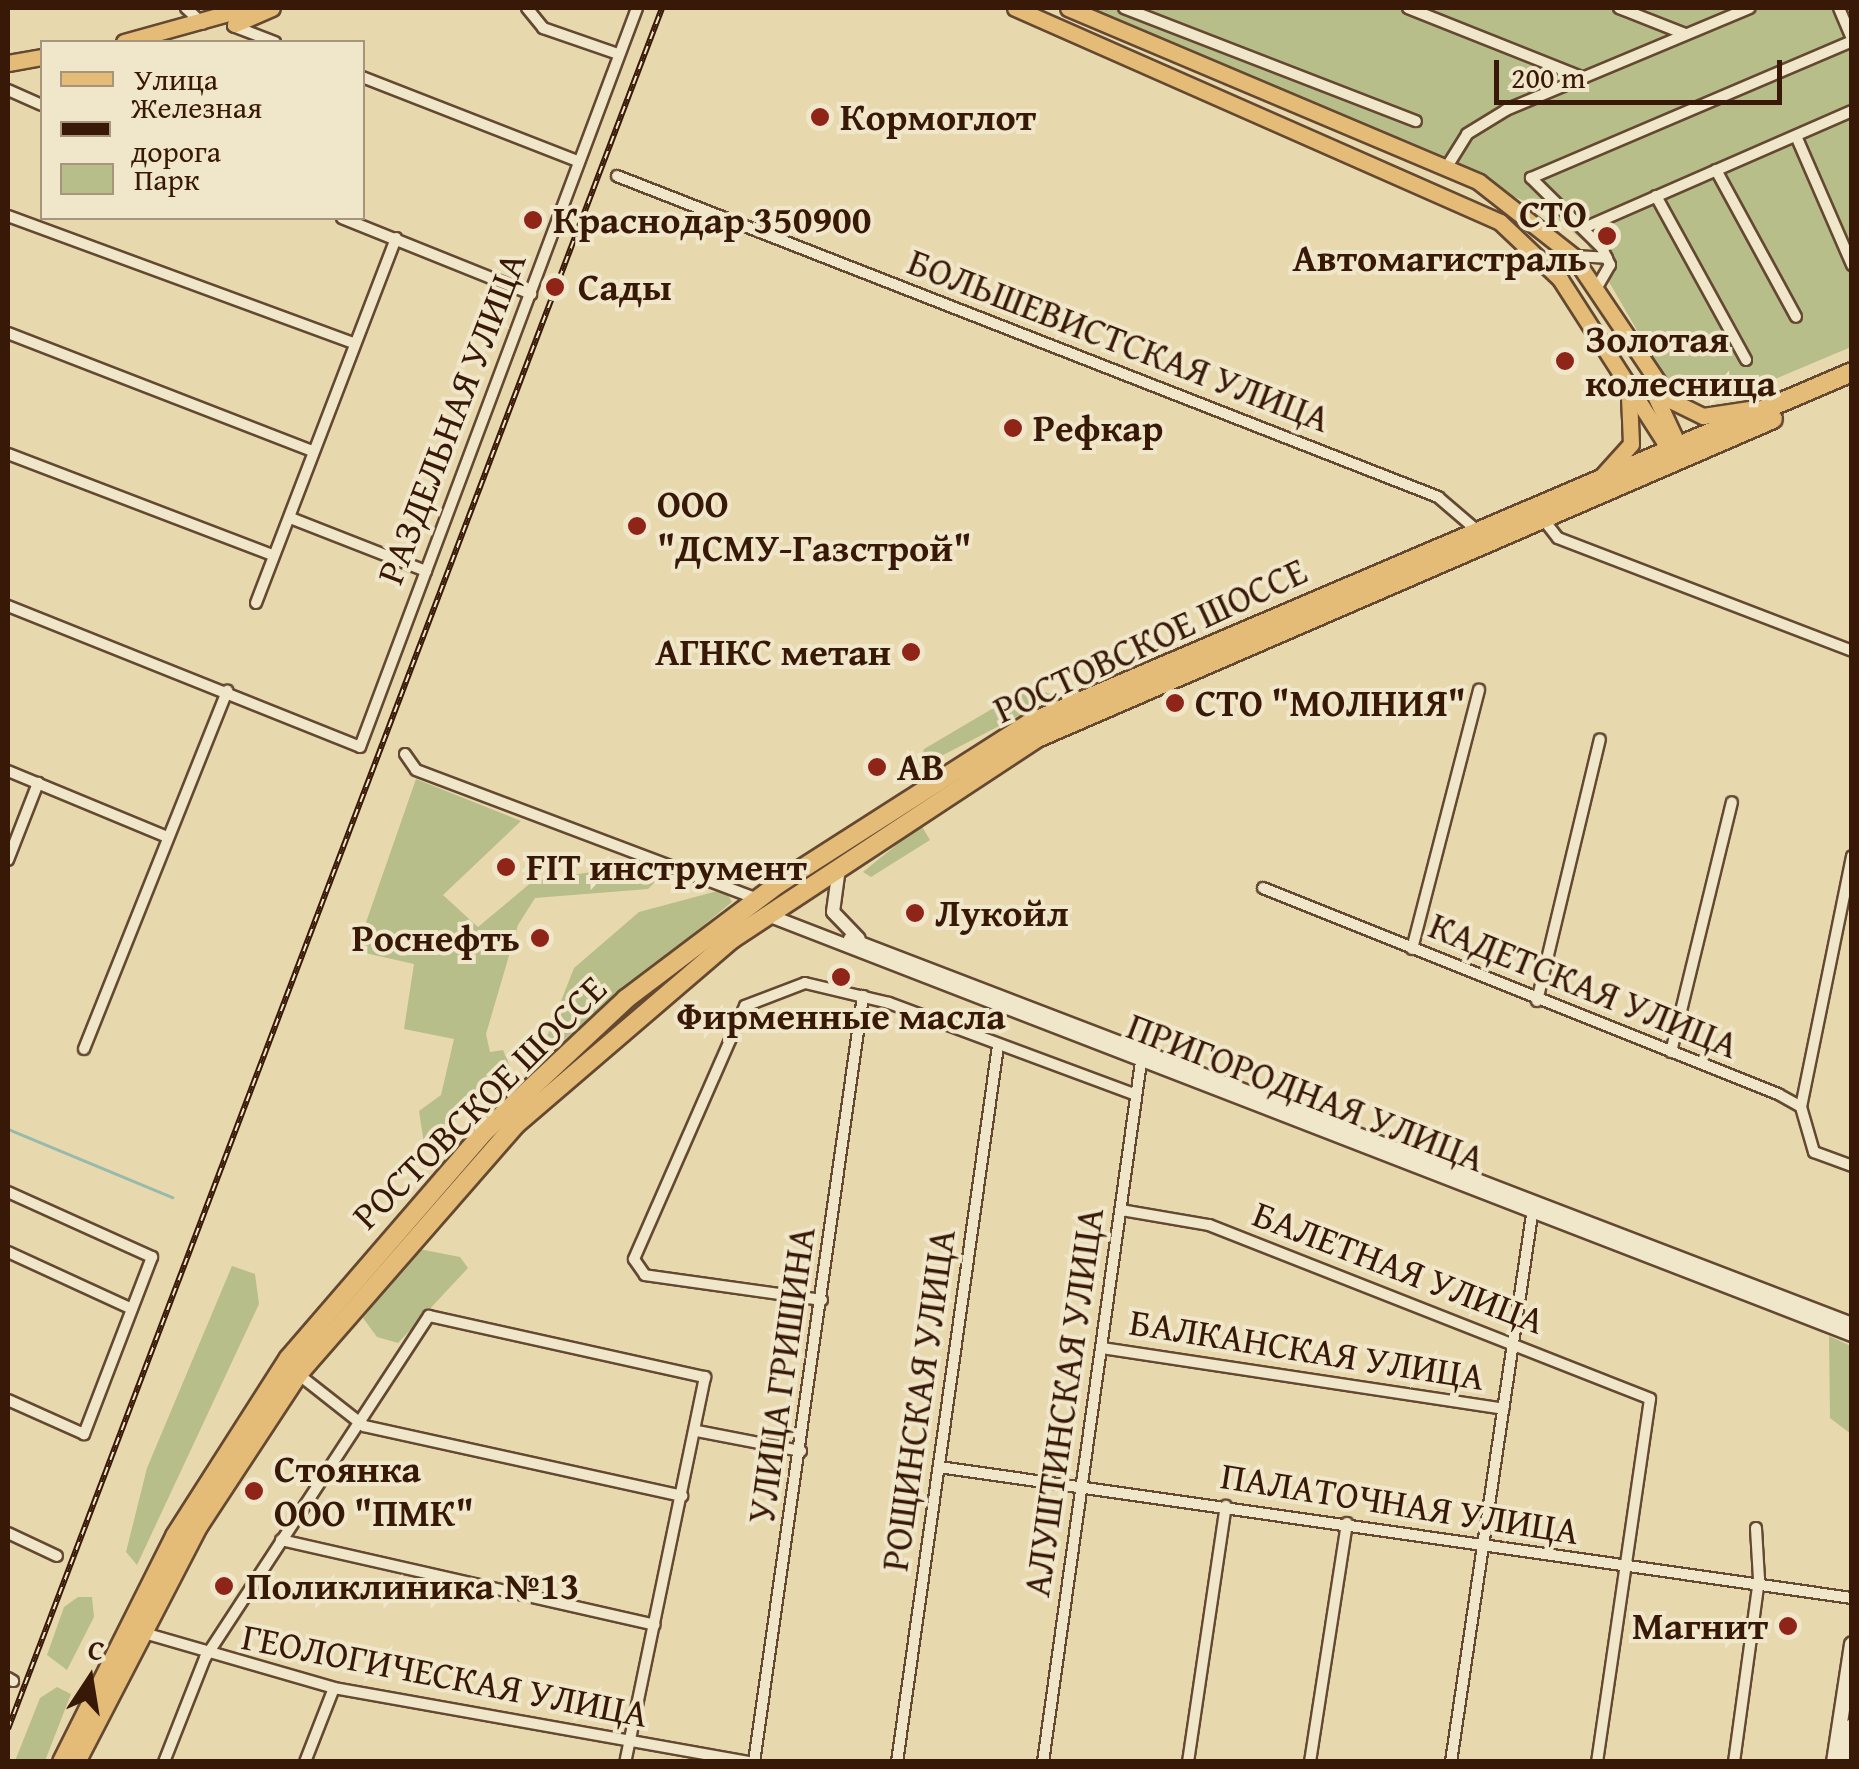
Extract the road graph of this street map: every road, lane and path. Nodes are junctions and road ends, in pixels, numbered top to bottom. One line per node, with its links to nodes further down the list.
1 (186, 8): 14 (street)
2 (247, 8): 14 (main road)
3 (272, 8): 15 (main road)
4 (528, 8): 21 (street)
5 (638, 8): 21 (street, РАЗДЕЛЬНАЯ УЛИЦА)
6 (1015, 8): 52 (main road)
7 (1068, 8): 34 (main road)
8 (1124, 8): 13 (street)
9 (1408, 8): 27 (street)
10 (1619, 8): 16 (street)
11 (1750, 8): 16 (street)
12 (1840, 8): 20 (street)
13 (1150, 12): 31 (street)
14 (203, 24): 17 (main road)
15 (232, 26): 18 (main road); 19 (street)
16 (1685, 34): 27 (street)
17 (133, 40)
18 (181, 40)
19 (270, 40)
20 (1852, 40): 40 (street)
21 (618, 54): 33 (street, РАЗДЕЛЬНАЯ УЛИЦА)
22 (40, 58): 23 (main road)
23 (8, 63)
24 (40, 68): 25 (main road)
25 (8, 73)
26 (365, 78): 33 (street)
27 (1584, 78): 34 (street)
28 (8, 90): 29 (street)
29 (40, 104)
30 (1852, 112): 32 (street)
31 (1416, 121)
32 (1796, 136): 35 (street); 44 (street)
33 (578, 162): 46 (street, РАЗДЕЛЬНАЯ УЛИЦА)
34 (1448, 166): 42 (main road)
35 (1716, 170): 37 (street); 48 (street)
36 (617, 176): 63 (street, БОЛЬШЕВИСТСКАЯ УЛИЦА)
37 (1656, 196): 40 (street); 51 (street)
38 (8, 216): 50 (street)
39 (347, 220): 41 (street)
40 (1584, 228): 43 (street)
41 (396, 238): 46 (street); 50 (street)
42 (1574, 256): 43 (street); 45 (main road)
43 (1607, 258): 45 (street)
44 (1852, 265)
45 (1596, 289): 47 (main road)
46 (531, 294): 65 (street, РАЗДЕЛЬНАЯ УЛИЦА)
47 (1606, 304): 53 (main road); 55 (main road)
48 (1796, 317)
49 (8, 333): 57 (street)
50 (354, 343): 57 (street)
51 (1746, 360)
52 (1616, 366): 55 (main road); 60 (main road)
53 (1852, 372): 55 (highway, РОСТОВСКОЕ ШОССЕ)
54 (1852, 384): 56 (highway, РОСТОВСКОЕ ШОССЕ)
55 (1679, 447): 56 (main road); 59 (main road); 60 (highway, РОСТОВСКОЕ ШОССЕ)
56 (1704, 449): 59 (highway, РОСТОВСКОЕ ШОССЕ)
57 (312, 451): 62 (street)
58 (8, 454): 64 (street)
59 (1664, 467): 61 (highway, РОСТОВСКОЕ ШОССЕ)
60 (1596, 481): 63 (highway, РОСТОВСКОЕ ШОССЕ)
61 (1542, 517): 63 (highway, РОСТОВСКОЕ ШОССЕ); 68 (street)
62 (293, 519): 64 (street); 65 (street)
63 (1482, 535): 79 (highway, РОСТОВСКОЕ ШОССЕ); 81 (highway, РОСТОВСКОЕ ШОССЕ)
64 (273, 555): 66 (street)
65 (426, 570): 70 (street, РАЗДЕЛЬНАЯ УЛИЦА)
66 (256, 603)
67 (8, 606): 70 (street)
68 (1852, 651)
69 (1480, 689): 83 (street)
70 (228, 691): 76 (street)
71 (1600, 739): 85 (street)
72 (405, 754): 81 (street, ПРИГОРОДНАЯ УЛИЦА)
73 (8, 771): 74 (street)
74 (38, 783): 76 (street); 78 (street)
75 (1732, 802): 88 (street)
76 (167, 837): 87 (street)
77 (1852, 856): 91 (street)
78 (8, 860)
79 (840, 866): 81 (highway, РОСТОВСКОЕ ШОССЕ); 82 (street)
80 (1263, 888): 83 (street, КАДЕТСКАЯ УЛИЦА)
81 (758, 904): 82 (street, ПРИГОРОДНАЯ УЛИЦА); 89 (street, ПРИГОРОДНАЯ УЛИЦА); 103 (highway, РОСТОВСКОЕ ШОССЕ); 129 (highway, РОСТОВСКОЕ ШОССЕ)
82 (874, 948): 89 (street, ПРИГОРОДНАЯ УЛИЦА)
83 (1412, 950): 85 (street, КАДЕТСКАЯ УЛИЦА)
84 (863, 996): 86 (street, ПРИГОРОДНАЯ УЛИЦА); 97 (street, УЛИЦА ГРИШИНА); 97 (street, ПРИГОРОДНАЯ УЛИЦА)
85 (1537, 1002): 88 (street, КАДЕТСКАЯ УЛИЦА)
86 (998, 1046): 90 (street, ПРИГОРОДНАЯ УЛИЦА); 109 (street, РОЩИНСКАЯ УЛИЦА)
87 (84, 1049)
88 (1671, 1052): 91 (street, КАДЕТСКАЯ УЛИЦА)
89 (1142, 1056): 90 (street, АЛУШТИНСКАЯ УЛИЦА); 94 (street, ПРИГОРОДНАЯ УЛИЦА)
90 (1134, 1094): 95 (street, АЛУШТИНСКАЯ УЛИЦА)
91 (1801, 1106): 92 (street)
92 (1852, 1166)
93 (8, 1192): 98 (street)
94 (1533, 1206): 99 (street, ПРИГОРОДНАЯ УЛИЦА); 100 (street, ПРИГОРОДНАЯ УЛИЦА); 101 (street)
95 (1120, 1210): 101 (street, БАЛЕТНАЯ УЛИЦА); 102 (street, АЛУШТИНСКАЯ УЛИЦА)
96 (8, 1252): 98 (street)
97 (822, 1300): 108 (street, УЛИЦА ГРИШИНА)
98 (132, 1310): 104 (street)
99 (1852, 1324)
100 (1852, 1335)
101 (1514, 1342): 105 (street); 119 (street, БАЛЕТНАЯ УЛИЦА)
102 (1102, 1348): 105 (street, БАЛКАНСКАЯ УЛИЦА); 110 (street, АЛУШТИНСКАЯ УЛИЦА)
103 (298, 1374): 106 (street); 123 (highway, РОСТОВСКОЕ ШОССЕ)
104 (8, 1400)
105 (1503, 1408): 117 (street)
106 (364, 1426): 107 (street); 111 (street); 116 (street)
107 (697, 1431): 108 (street); 111 (street)
108 (801, 1451): 134 (street, УЛИЦА ГРИШИНА)
109 (939, 1467): 110 (street, ПАЛАТОЧНАЯ УЛИЦА); 135 (street, РОЩИНСКАЯ УЛИЦА)
110 (1081, 1486): 112 (street, ПАЛАТОЧНАЯ УЛИЦА); 136 (street, АЛУШТИНСКАЯ УЛИЦА)
111 (682, 1496): 122 (street)
112 (1226, 1506): 113 (street, ПАЛАТОЧНАЯ УЛИЦА); 137 (street)
113 (1347, 1523): 117 (street, ПАЛАТОЧНАЯ УЛИЦА); 138 (street)
114 (1756, 1528): 120 (street)
115 (8, 1533): 118 (street)
116 (282, 1540): 122 (street); 125 (street)
117 (1482, 1544): 119 (street, ПАЛАТОЧНАЯ УЛИЦА); 139 (street)
118 (57, 1556)
119 (1625, 1568): 120 (street, ПАЛАТОЧНАЯ УЛИЦА); 140 (street)
120 (1759, 1579): 121 (street, ПАЛАТОЧНАЯ УЛИЦА); 141 (street)
121 (1852, 1598)
122 (654, 1625): 128 (street)
123 (142, 1627): 125 (street, ГЕОЛОГИЧЕСКАЯ УЛИЦА); 130 (highway, РОСТОВСКОЕ ШОССЕ)
124 (1852, 1644): 142 (main road)
125 (205, 1658): 126 (street, ГЕОЛОГИЧЕСКАЯ УЛИЦА); 131 (street)
126 (334, 1688): 128 (street, ГЕОЛОГИЧЕСКАЯ УЛИЦА); 132 (street)
127 (1852, 1726): 143 (main road)
128 (629, 1743): 133 (street); 134 (street, ГЕОЛОГИЧЕСКАЯ УЛИЦА)
129 (62, 1762)
130 (76, 1762)
131 (164, 1762)
132 (305, 1762)
133 (626, 1762)
134 (751, 1762)
135 (897, 1762)
136 (1042, 1762)
137 (1188, 1762)
138 (1310, 1762)
139 (1451, 1762)
140 (1597, 1762)
141 (1734, 1762)
142 (1834, 1762)
143 (1846, 1762)

